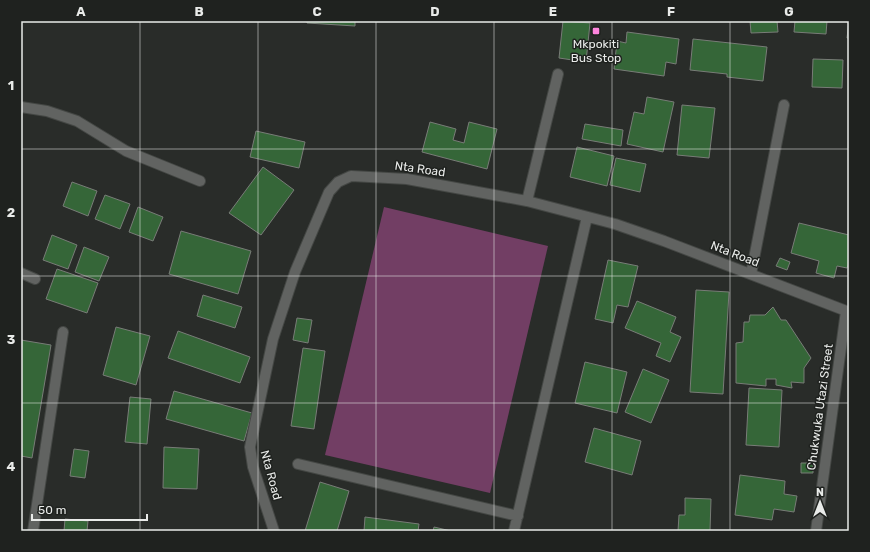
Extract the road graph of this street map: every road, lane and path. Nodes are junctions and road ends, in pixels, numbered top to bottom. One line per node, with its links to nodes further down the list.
1 (558, 74): 5 (street)
2 (784, 105): 8 (street)
3 (21, 107): 4 (street)
4 (200, 181)
5 (528, 201): 6 (street, Nta Road); 15 (street, Nta Road)
6 (586, 217): 8 (street, Nta Road); 13 (street)
7 (21, 273): 9 (street)
8 (751, 274): 10 (street, Nta Road)
9 (36, 278)
10 (848, 312): 17 (street, Chukwuka Utazi Street)
11 (63, 332): 14 (street)
12 (298, 464): 13 (street)
13 (518, 516): 16 (street)
14 (33, 531)
15 (274, 531)
16 (514, 531)
17 (816, 531)

